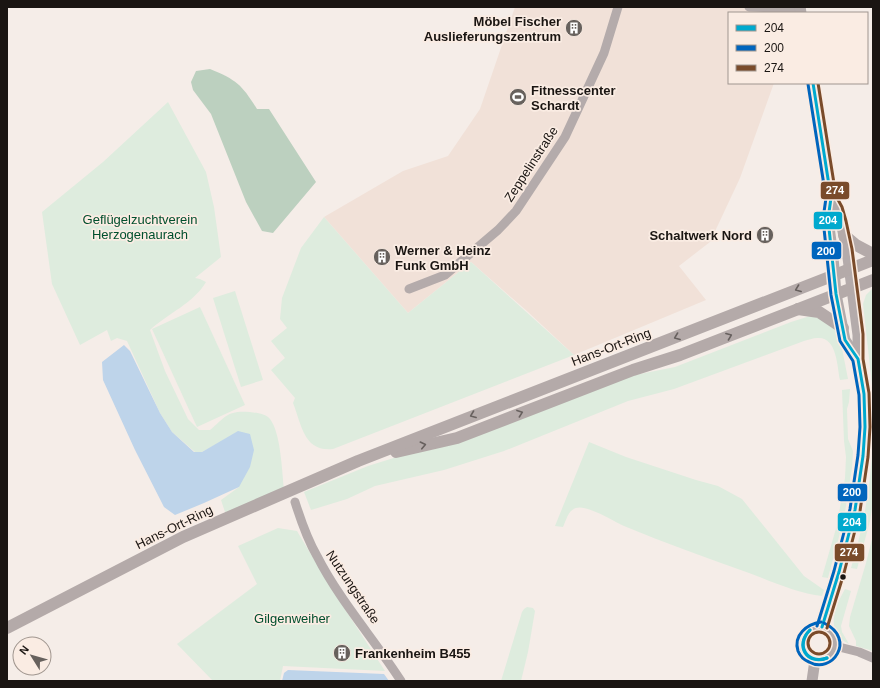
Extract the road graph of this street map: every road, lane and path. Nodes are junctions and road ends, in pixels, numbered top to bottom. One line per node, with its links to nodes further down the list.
1 (618, 7): 13 (street, Zeppelinstraße)
2 (749, 7): 3 (street)
3 (801, 10)
4 (813, 84): 5 (street)
5 (831, 198): 6 (street); 10 (street)
6 (844, 235): 7 (main road); 9 (street)
7 (873, 254)
8 (873, 260): 9 (main road, Hans-Ort-Ring)
9 (849, 270): 10 (main road, Hans-Ort-Ring); 12 (street)
10 (835, 275): 14 (street); 18 (main road, Hans-Ort-Ring, one-way to 18)
11 (873, 280): 12 (main road, Hans-Ort-Ring)
12 (852, 288): 14 (main road, Hans-Ort-Ring); 17 (street)
13 (409, 289)
14 (836, 294): 15 (main road, Hans-Ort-Ring); 16 (street)
15 (797, 309): 16 (main road); 18 (main road, Hans-Ort-Ring, one-way to 15)
16 (843, 328): 17 (street)
17 (858, 359): 20 (street)
18 (358, 461): 21 (main road, Hans-Ort-Ring)
19 (295, 502): 25 (street, Nutzungstraße)
20 (822, 627): 22 (street); 24 (street)
21 (7, 628)
22 (835, 646): 23 (street); 24 (street)
23 (873, 658)
24 (815, 660): 26 (street)
25 (401, 681)
26 (812, 681)

